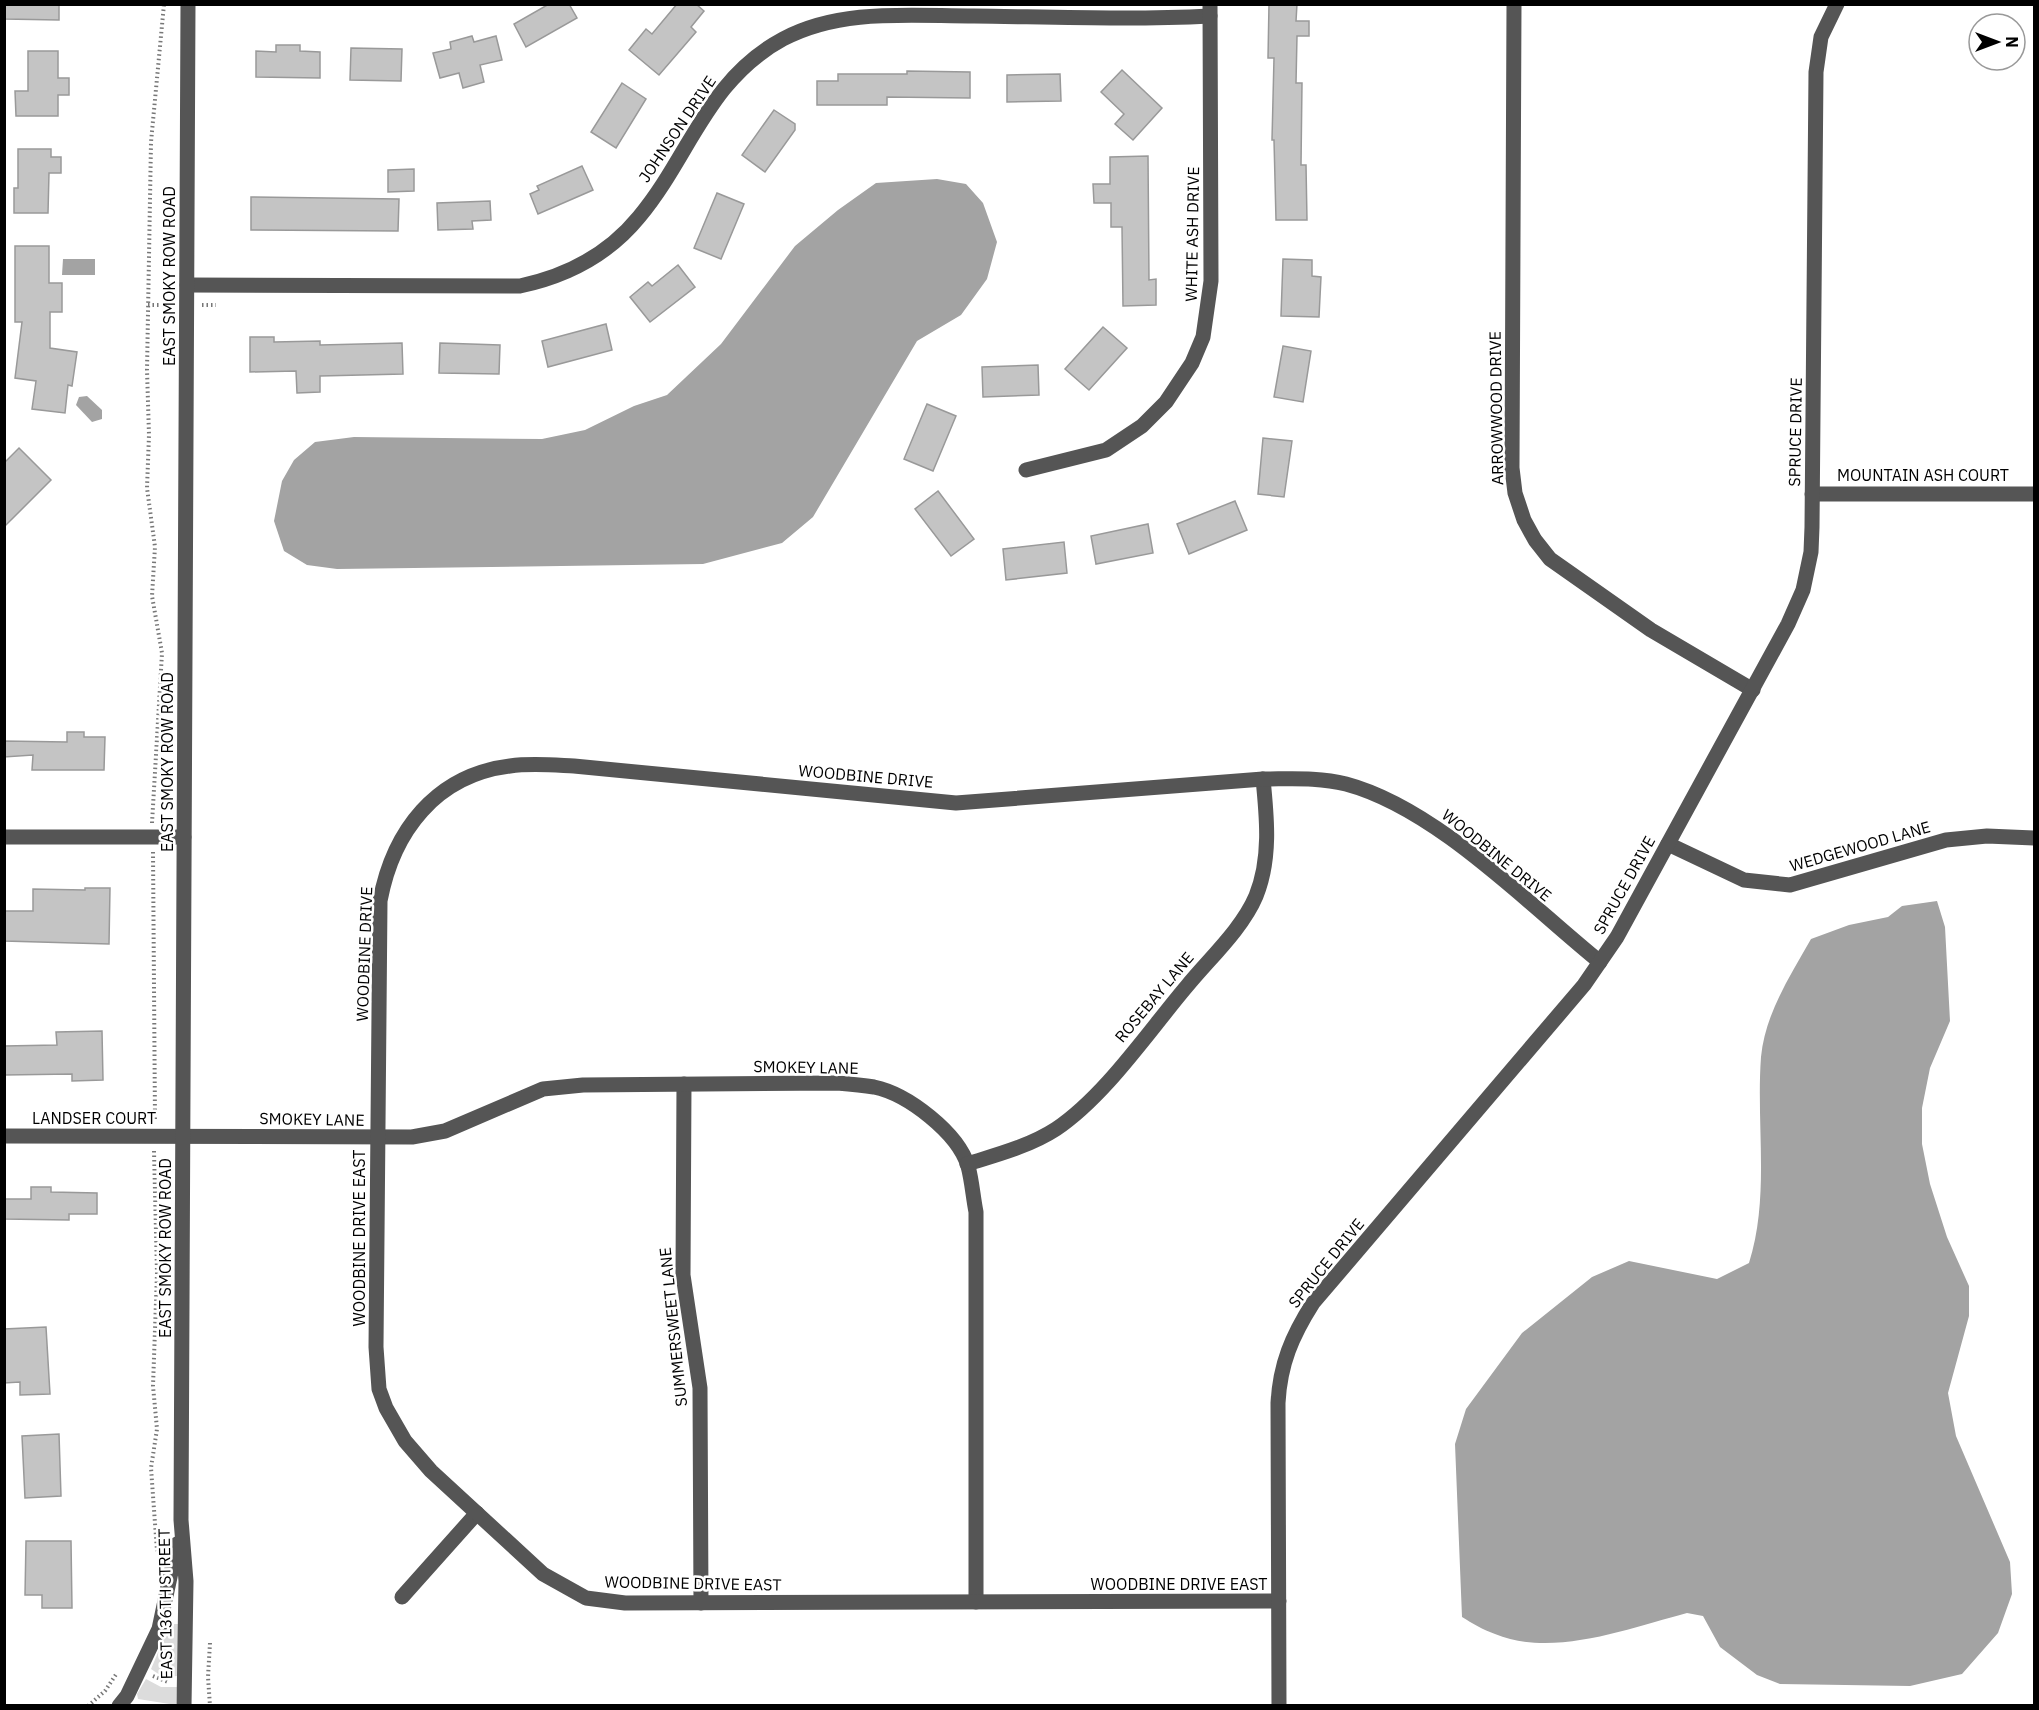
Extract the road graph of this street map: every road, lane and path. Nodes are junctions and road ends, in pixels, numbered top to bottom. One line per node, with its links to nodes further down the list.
1 (164, 4): 8 (path)
2 (188, 4): 7 (street, EAST SMOKY ROW ROAD)
3 (1514, 4): 13 (street, ARROWWOOD DRIVE)
4 (1837, 4): 11 (street, SPRUCE DRIVE)
5 (928, 10): 6 (street, JOHNSON DRIVE); 7 (street, JOHNSON DRIVE)
6 (1210, 10): 10 (street, WHITE ASH DRIVE)
7 (186, 285): 17 (street, EAST SMOKY ROW ROAD)
8 (148, 305): 9 (path); 15 (path)
9 (176, 305)
10 (1026, 470)
11 (1812, 494): 12 (street, MOUNTAIN ASH COURT); 13 (street, SPRUCE DRIVE)
12 (2034, 494)
13 (1753, 690): 19 (street, SPRUCE DRIVE)
14 (1263, 779): 21 (street, WOODBINE DRIVE); 26 (street, WOODBINE DRIVE); 27 (street, ROSEBAY LANE)
15 (152, 820)
16 (4, 837): 17 (street)
17 (184, 837): 25 (street, EAST SMOKY ROW ROAD)
18 (2034, 838): 19 (street, WEDGEWOOD LANE)
19 (1668, 844): 21 (street, SPRUCE DRIVE)
20 (153, 851): 24 (path)
21 (1600, 962): 32 (street, SPRUCE DRIVE)
22 (684, 1083): 26 (street, SMOKEY LANE); 27 (street, SMOKEY LANE); 34 (street, SUMMERSWEET LANE)
23 (4, 1136): 24 (street, LANDSER COURT)
24 (154, 1137): 25 (street, LANDSER COURT); 30 (path)
25 (184, 1137): 26 (street, SMOKEY LANE); 29 (street, EAST SMOKY ROW ROAD)
26 (378, 1138): 28 (street, WOODBINE DRIVE EAST)
27 (967, 1164): 33 (street, SMOKEY LANE)
28 (477, 1513): 31 (street); 34 (street, WOODBINE DRIVE EAST)
29 (181, 1520): 40 (street, EAST 136TH STREET); 41 (street, EAST 136TH STREET)
30 (157, 1556)
31 (402, 1597)
32 (1279, 1601): 33 (street, WOODBINE DRIVE EAST); 43 (street, SPRUCE DRIVE)
33 (976, 1602): 34 (street, WOODBINE DRIVE EAST)
34 (701, 1603)
35 (210, 1643): 42 (path)
36 (122, 1665): 39 (path)
37 (149, 1674): 38 (path)
38 (177, 1682)
39 (88, 1706)
40 (119, 1706)
41 (184, 1706)
42 (210, 1706)
43 (1279, 1706)

